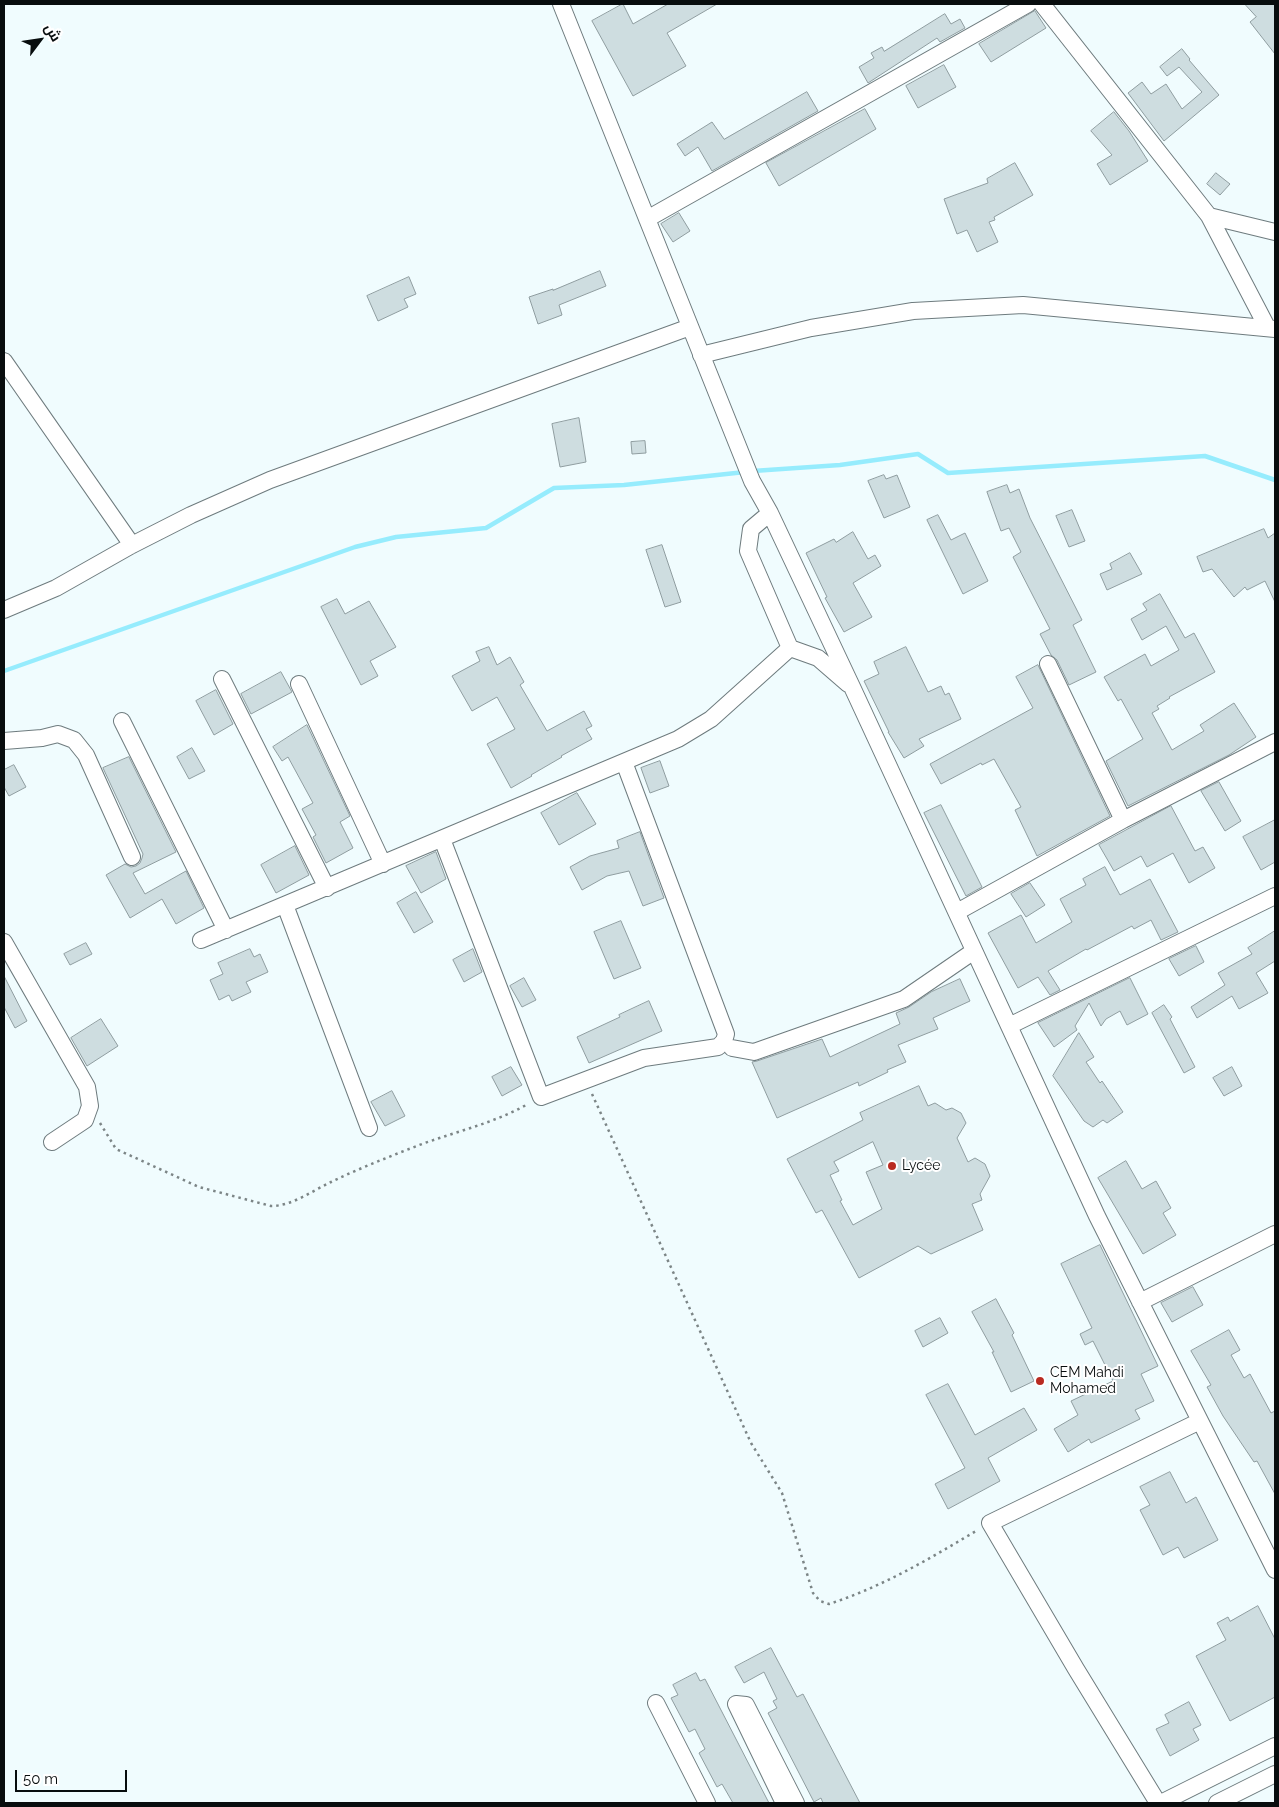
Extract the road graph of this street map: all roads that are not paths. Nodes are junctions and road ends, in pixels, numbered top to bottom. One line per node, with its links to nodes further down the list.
1 (561, 4): 5 (street)
2 (1028, 4): 5 (street)
3 (1042, 4): 4 (street)
4 (1208, 216): 6 (street); 8 (street)
5 (647, 219): 7 (street)
6 (1275, 232)
7 (690, 327): 9 (street); 12 (street)
8 (1271, 328): 9 (street)
9 (701, 355): 11 (street)
10 (4, 361): 12 (street)
11 (770, 513): 14 (street); 18 (street)
12 (132, 545): 13 (street)
13 (4, 610)
14 (790, 648): 18 (street); 22 (street)
15 (1048, 664): 23 (street)
16 (222, 679): 27 (street)
17 (298, 684): 26 (street)
18 (853, 689): 30 (street)
19 (122, 721): 31 (street)
20 (4, 741): 25 (street)
21 (1275, 742): 23 (street)
22 (624, 762): 24 (street); 24 (street)
23 (1123, 820): 30 (street)
24 (442, 839): 26 (street)
25 (132, 857)
26 (383, 864): 27 (street)
27 (327, 888): 29 (street)
28 (1275, 896): 35 (street)
29 (285, 905): 31 (street); 37 (street)
30 (957, 912): 34 (street)
31 (226, 930): 32 (street)
32 (201, 940)
33 (4, 942): 38 (street)
34 (974, 951): 35 (street); 36 (street)
35 (1009, 1026): 40 (street)
36 (732, 1048)
37 (369, 1128)
38 (52, 1142)
39 (1275, 1234): 40 (street)
40 (1140, 1302): 41 (street)
41 (1200, 1421): 42 (street); 49 (street)
42 (1275, 1570)
43 (656, 1703): 46 (street)
44 (1275, 1746): 50 (street)
45 (1275, 1774): 51 (street)
46 (707, 1803)
47 (784, 1803): 48 (street)
48 (796, 1803)
49 (1158, 1803)
50 (1162, 1803)
51 (1217, 1803)

